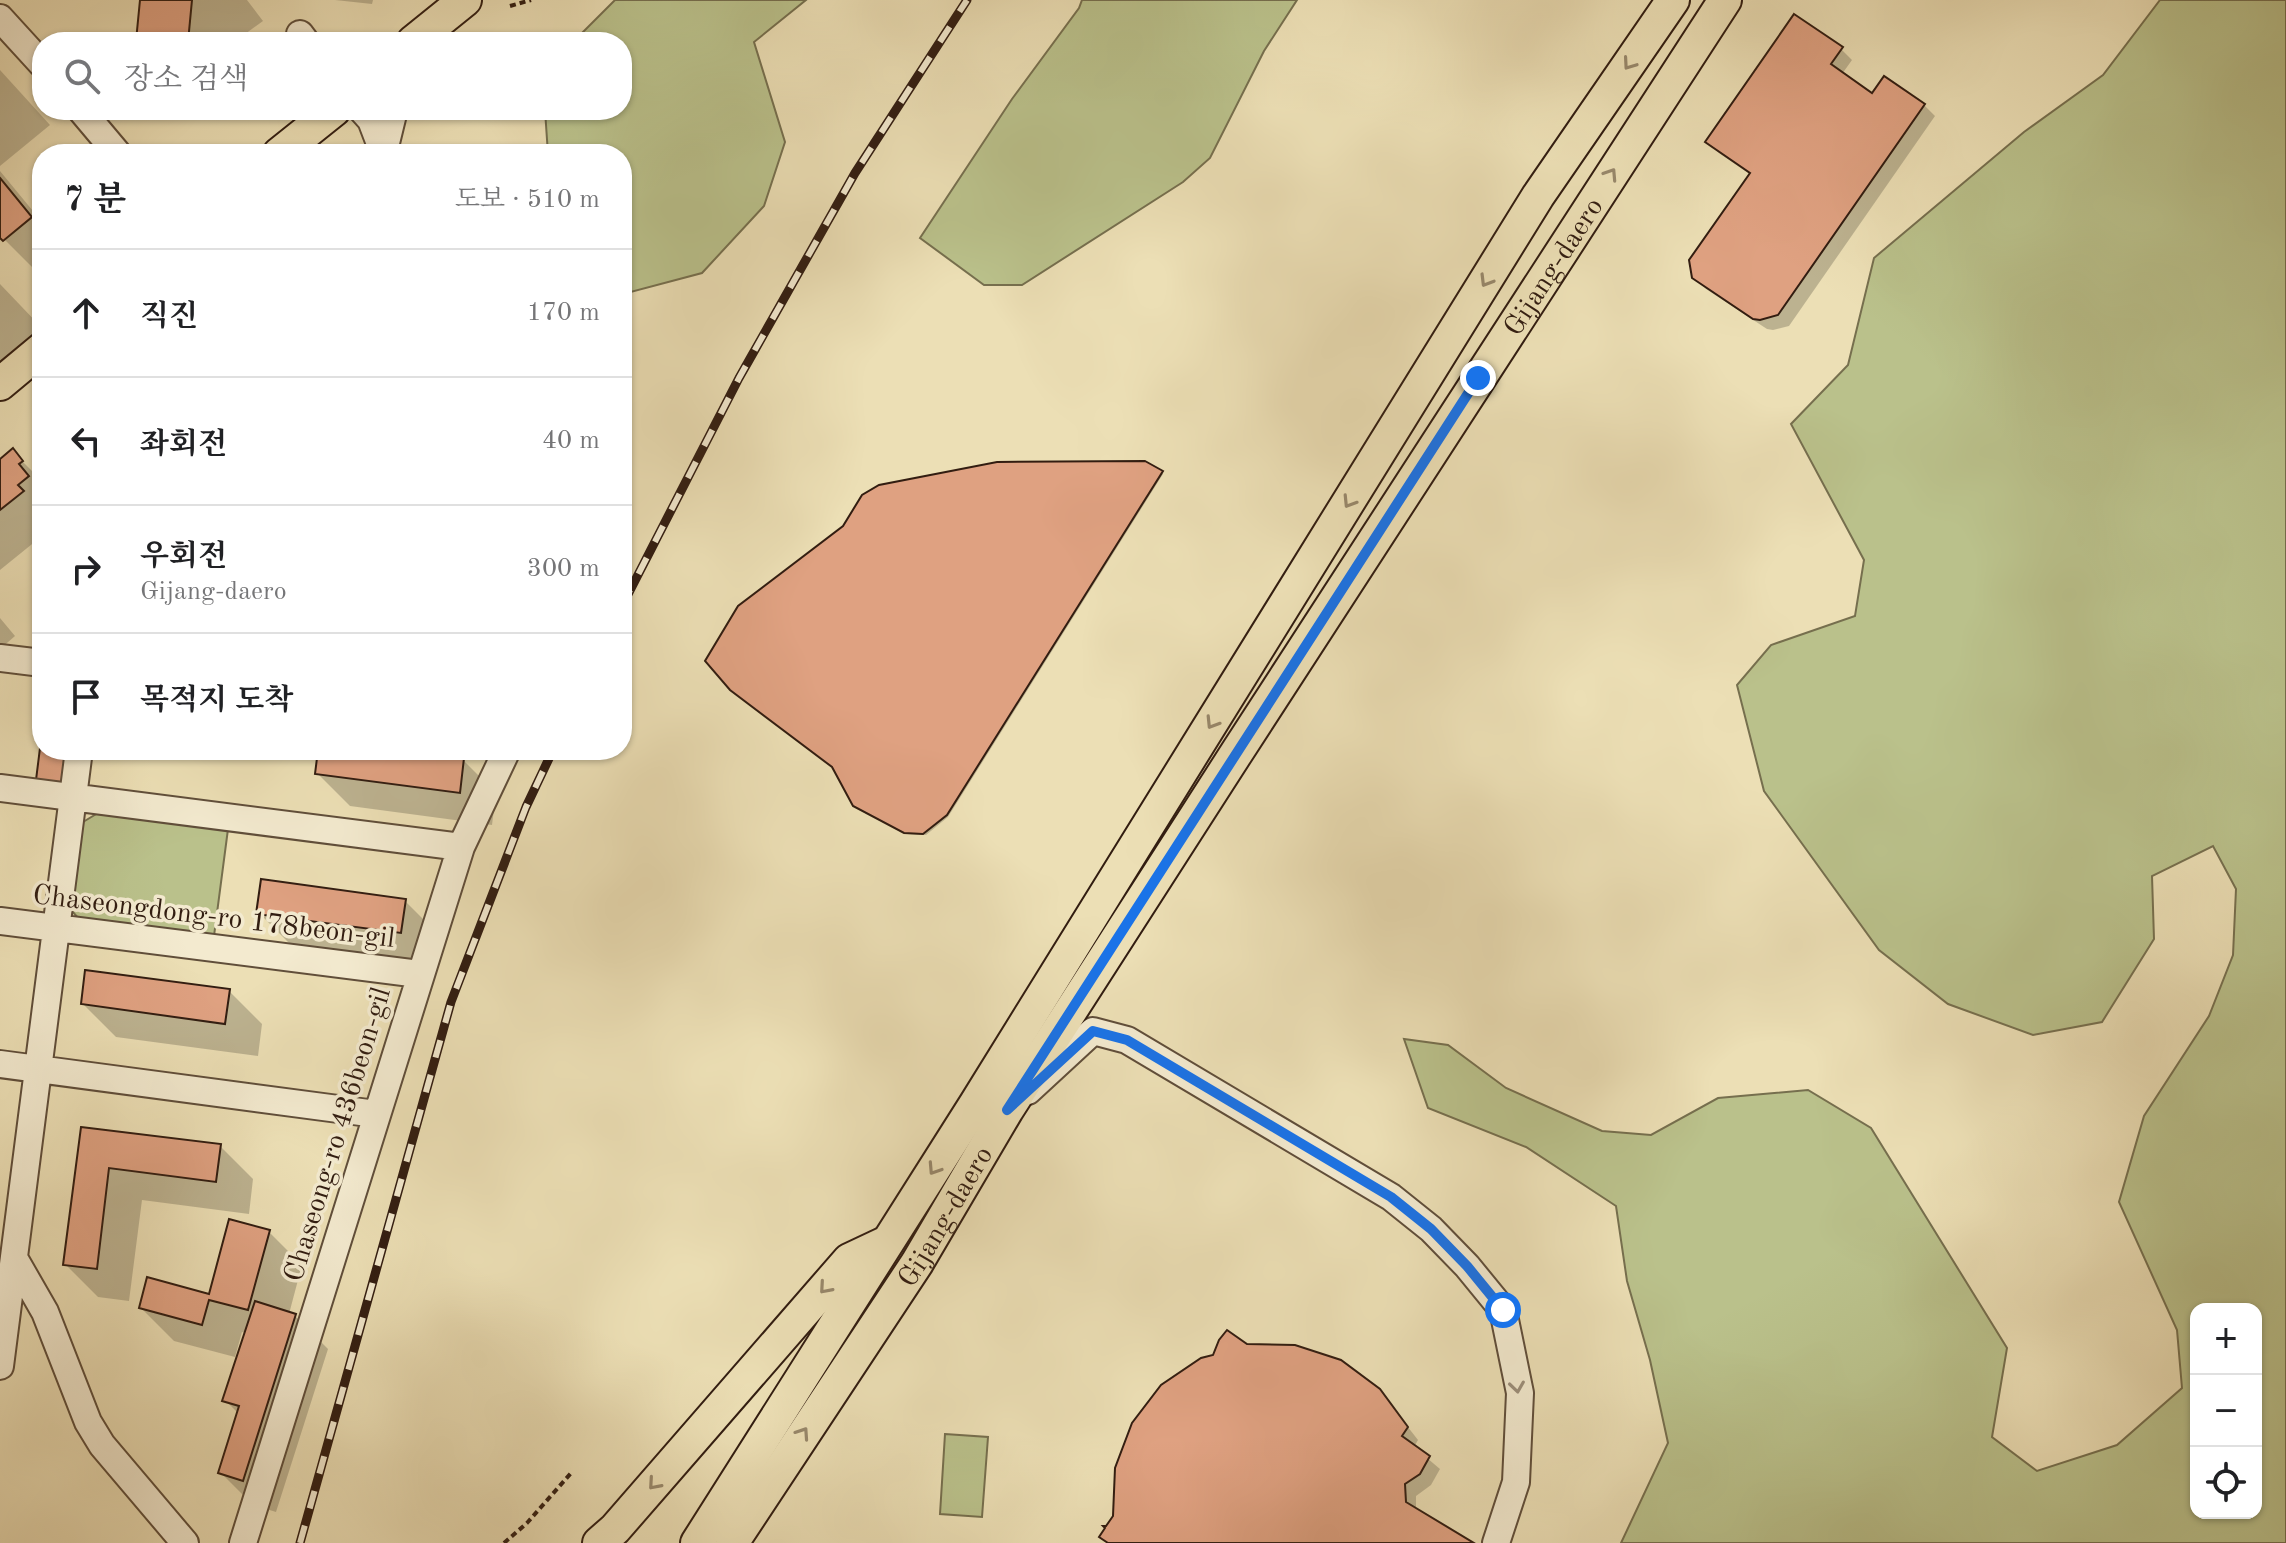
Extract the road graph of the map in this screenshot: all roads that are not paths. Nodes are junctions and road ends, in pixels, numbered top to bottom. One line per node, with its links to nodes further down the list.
1 (465, 0): 5 (main road)
2 (1673, 0): 32 (main road, Gijang-daero, one-way to 32)
3 (1725, 0): 29 (main road, Gijang-daero, one-way to 3)
4 (0, 18): 6 (street)
5 (426, 32)
6 (32, 53)
7 (89, 120): 11 (street)
8 (322, 120): 12 (main road)
9 (371, 120): 13 (street)
10 (392, 120): 14 (street)
11 (110, 144)
12 (292, 144)
13 (381, 144)
14 (386, 144)
15 (32, 357): 16 (main road)
16 (0, 384)
17 (0, 658): 18 (street)
18 (32, 662)
19 (78, 760): 22 (street)
20 (501, 760): 23 (street, Chaseong-ro 436beon-gil)
21 (0, 788): 22 (street)
22 (73, 797): 23 (street); 25 (street)
23 (461, 847): 26 (street, Chaseong-ro 436beon-gil)
24 (0, 921): 25 (street, Chaseongdong-ro 178beon-gil)
25 (56, 927): 26 (street, Chaseongdong-ro 178beon-gil); 28 (street)
26 (419, 974): 30 (street, Chaseong-ro 436beon-gil)
27 (0, 1064): 28 (street)
28 (38, 1069): 30 (street); 31 (street)
29 (1007, 1110): 35 (main road, Gijang-daero, one-way to 29); 42 (street, one-way to 42)
30 (376, 1114): 37 (street, Chaseong-ro 436beon-gil)
31 (10, 1202): 33 (street)
32 (886, 1243): 38 (main road, one-way to 38); 39 (main road, Gijang-daero)
33 (14, 1258): 34 (street); 36 (street)
34 (1, 1350)
35 (760, 1497): 40 (main road, Gijang-daero); 41 (street)
36 (185, 1543)
37 (243, 1543)
38 (599, 1543)
39 (697, 1543)
40 (732, 1543)
41 (756, 1543)
42 (1496, 1543)

